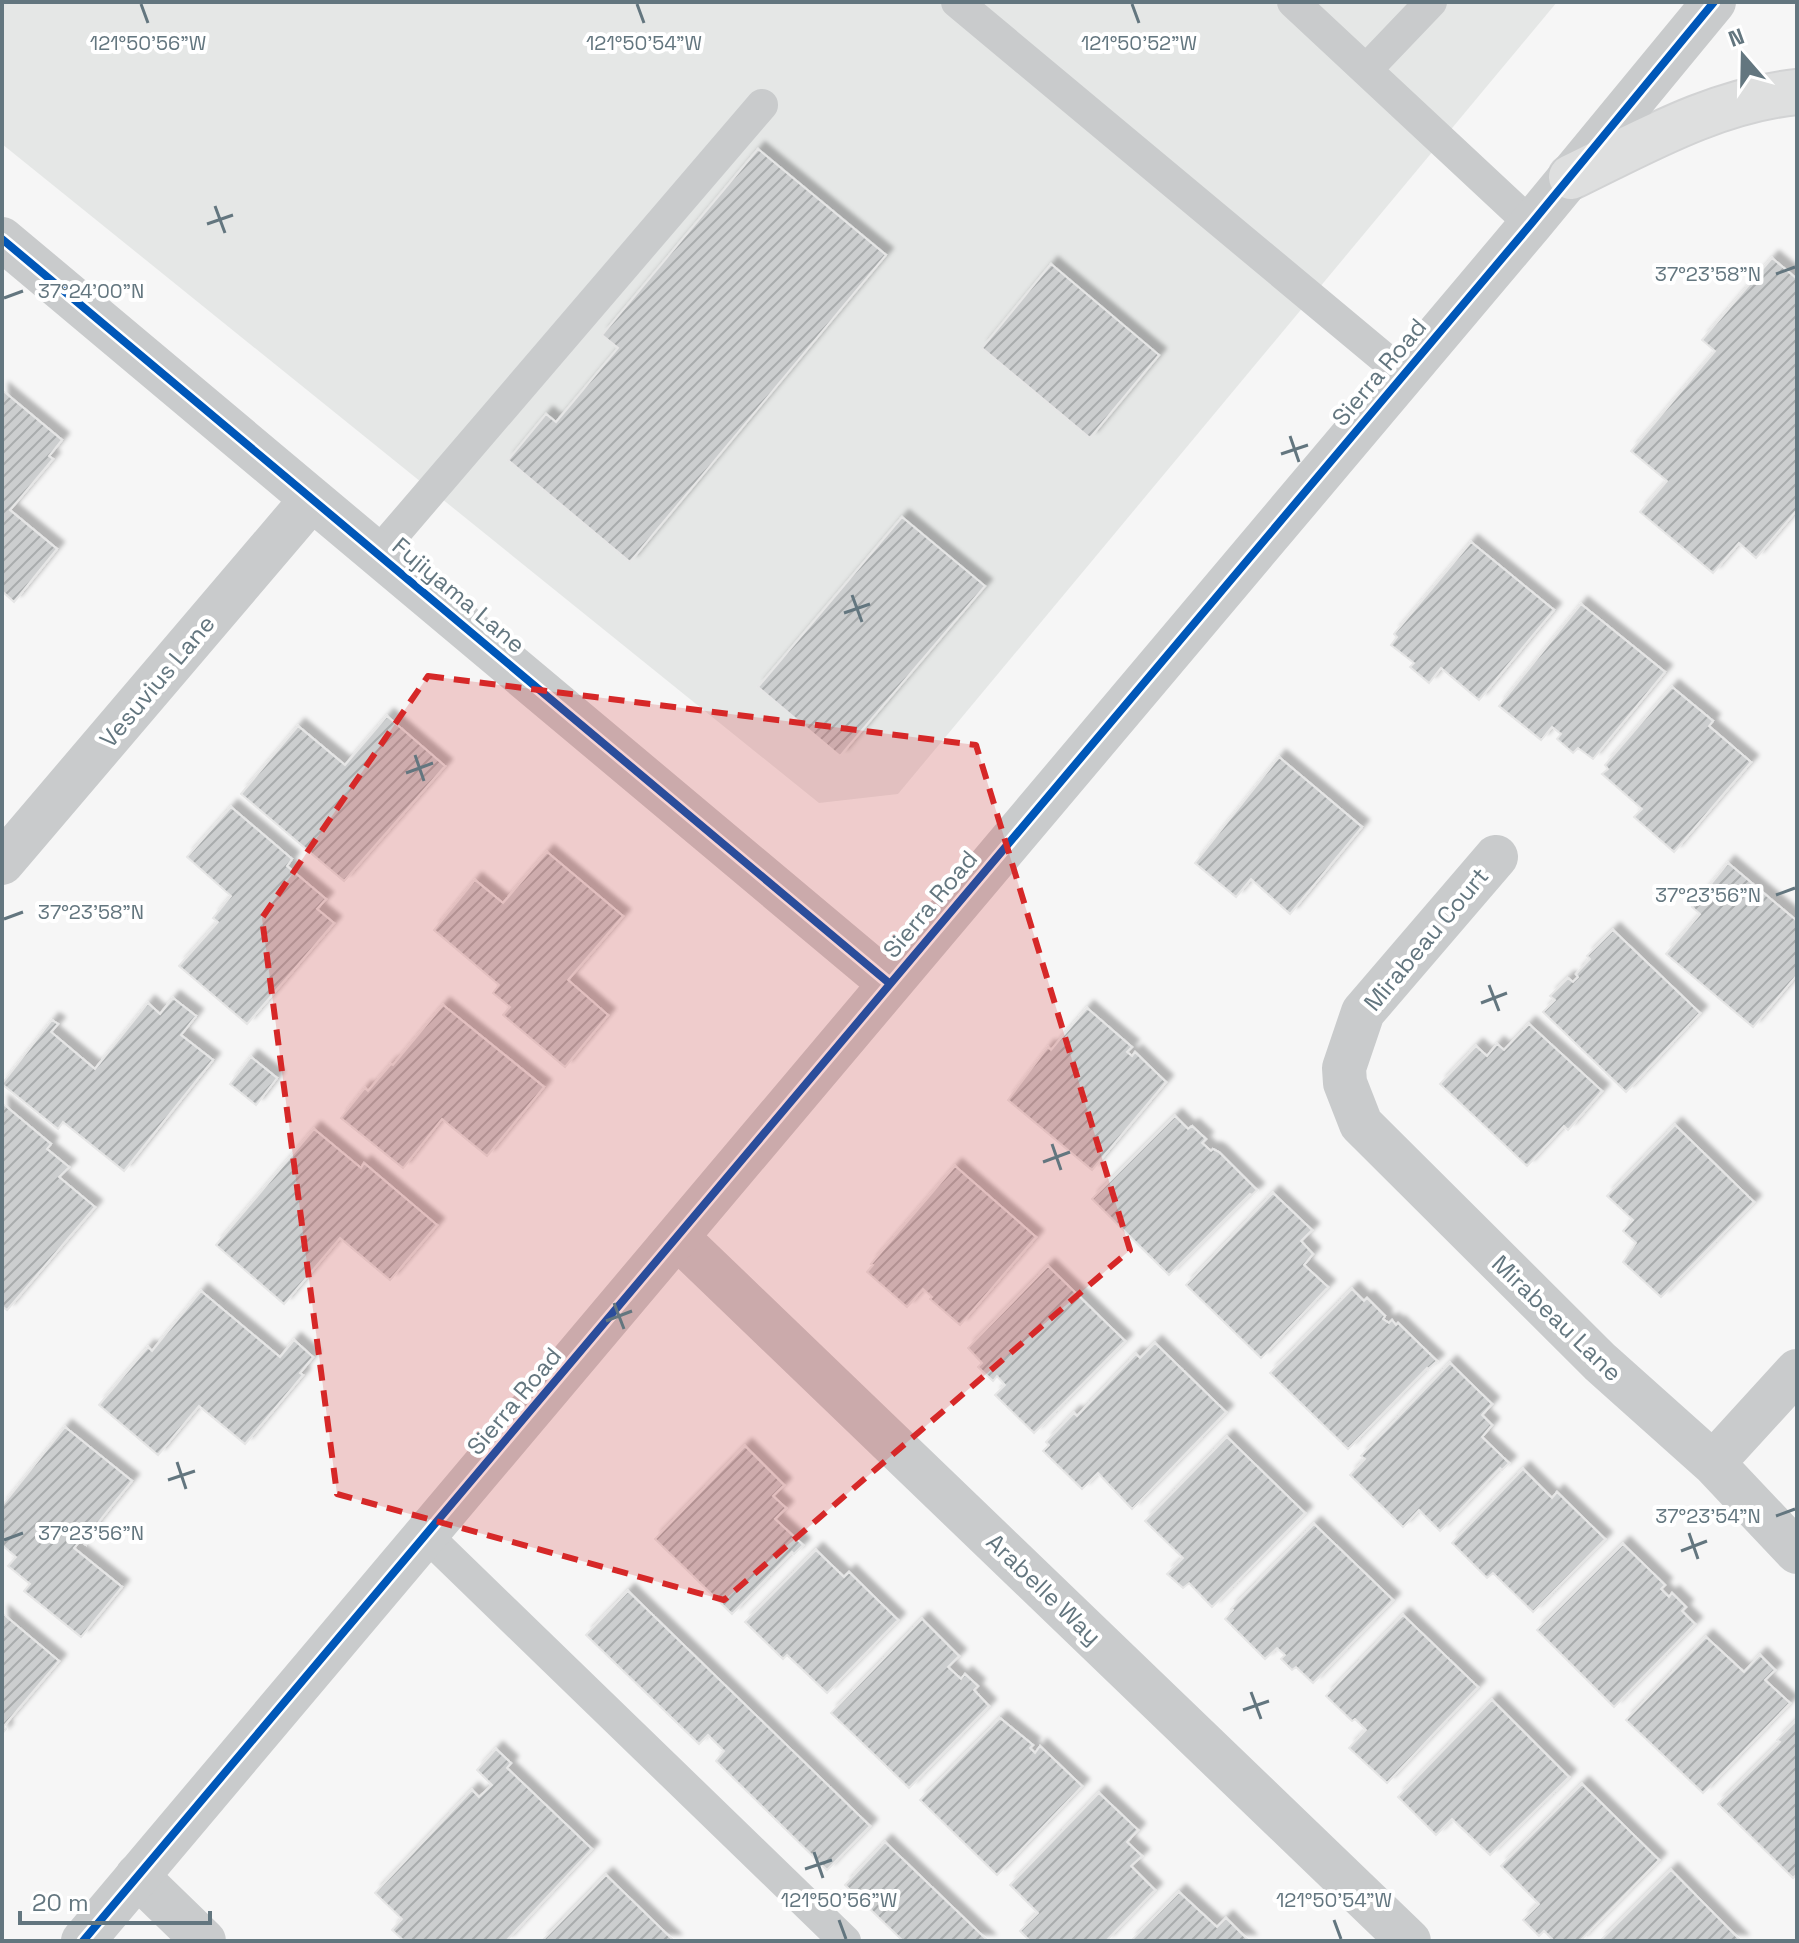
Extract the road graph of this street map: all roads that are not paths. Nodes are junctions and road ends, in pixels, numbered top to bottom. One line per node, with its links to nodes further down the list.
1 (957, 2): 11 (lane)
2 (1293, 2): 5 (lane)
3 (1431, 2): 5 (lane)
4 (1714, 2): 8 (street, Sierra Road)
5 (1366, 70): 9 (lane)
6 (1797, 92): 8 (main road)
7 (762, 105): 13 (lane)
8 (1571, 177): 9 (street, Sierra Road)
9 (1531, 224): 11 (street, Sierra Road)
10 (2, 239): 12 (street, Fujiyama Lane)
11 (1403, 374): 16 (street, Sierra Road)
12 (312, 499): 13 (street, Fujiyama Lane); 15 (street, Vesuvius Lane)
13 (378, 553): 16 (street, Fujiyama Lane)
14 (1496, 857): 17 (street, Mirabeau Court)
15 (2, 863)
16 (889, 983): 18 (street, Sierra Road)
17 (1344, 1068): 20 (street, Mirabeau Lane)
18 (678, 1238): 21 (street, Sierra Road); 27 (street, Arabelle Way)
19 (1797, 1371): 20 (street)
20 (1713, 1463): 22 (street, Mirabeau Lane)
21 (427, 1536): 23 (street, Sierra Road); 26 (lane)
22 (1797, 1552)
23 (137, 1876): 24 (street, Sierra Road); 25 (street)
24 (83, 1941)
25 (204, 1941)
26 (845, 1941)
27 (1409, 1941)

